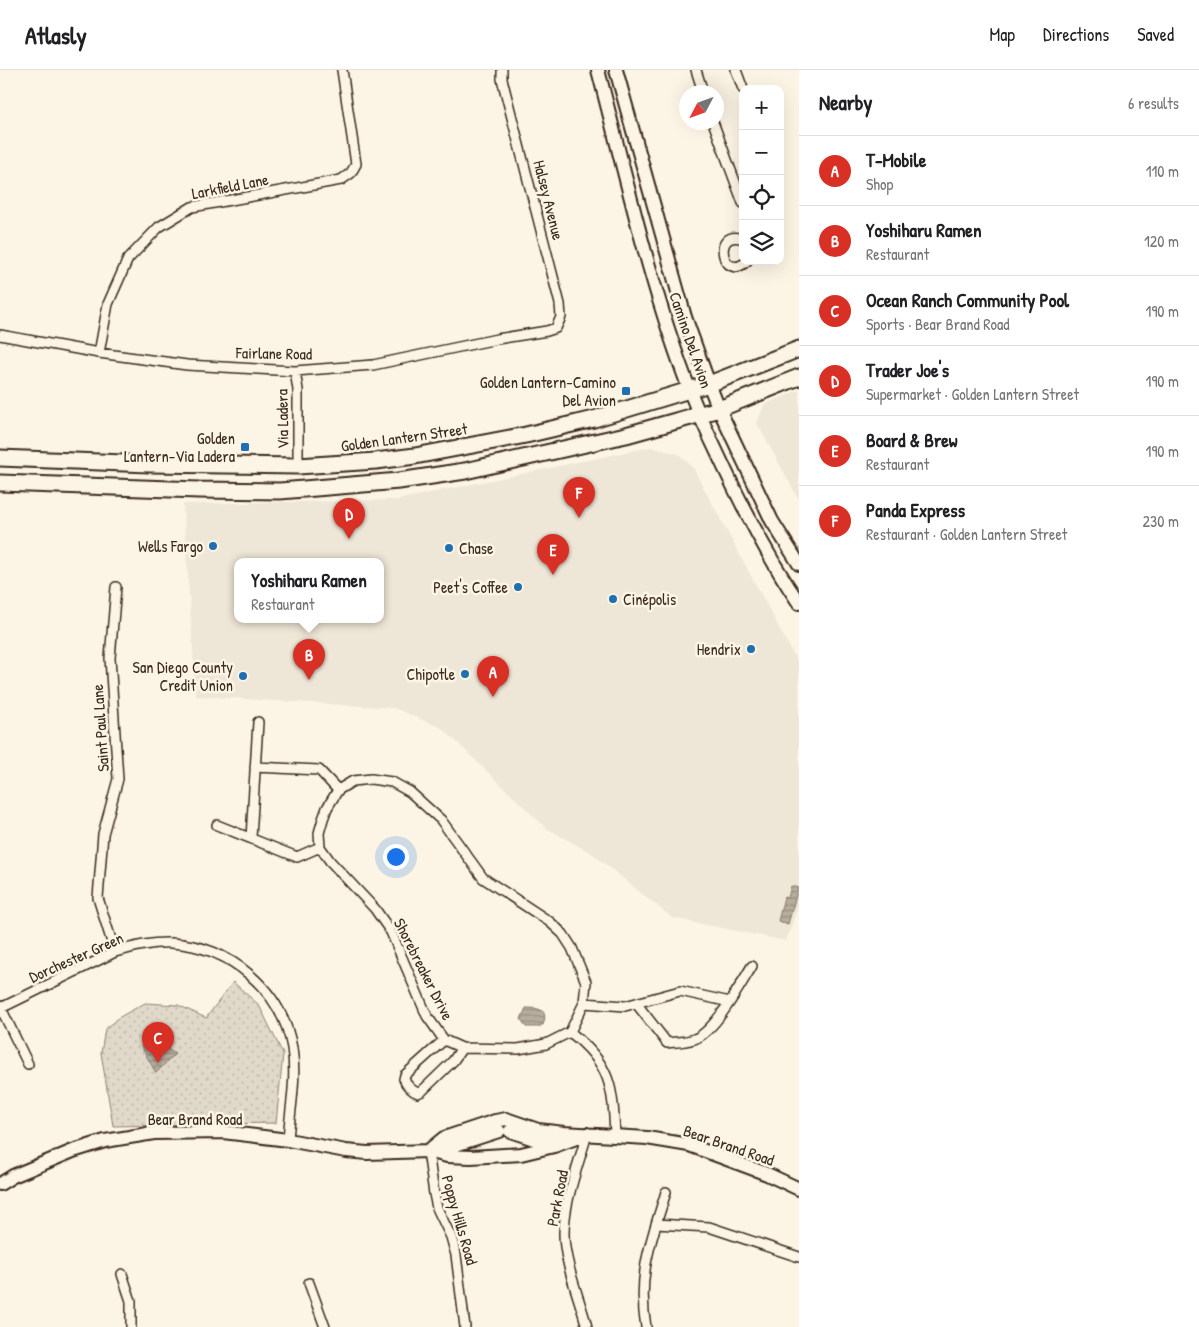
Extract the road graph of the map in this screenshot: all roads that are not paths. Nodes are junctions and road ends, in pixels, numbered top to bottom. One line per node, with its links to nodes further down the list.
1 (342, 70): 16 (street, Larkfield Lane)
2 (502, 70): 13 (street, Halsey Avenue)
3 (598, 70): 20 (main road, Camino Del Avion)
4 (616, 70): 19 (main road, Camino Del Avion)
5 (696, 70): 7 (street)
6 (736, 70): 8 (street)
7 (701, 85)
8 (742, 85)
9 (716, 130): 10 (street)
10 (739, 192)
11 (739, 239): 12 (street)
12 (741, 265)
13 (546, 331): 17 (street, Fairlane Road)
14 (0, 336): 16 (street, Fairlane Road)
15 (799, 349): 19 (main road, Golden Lantern Street)
16 (99, 353): 17 (street, Fairlane Road)
17 (296, 372): 24 (street, Via Ladera)
18 (799, 377): 21 (main road)
19 (709, 384): 20 (main road, Golden Lantern Street); 21 (main road, Camino Del Avion)
20 (690, 390): 22 (main road, Camino Del Avion); 24 (main road, Golden Lantern Street)
21 (719, 409): 22 (main road); 26 (main road, Camino Del Avion)
22 (699, 414): 25 (main road); 28 (main road, Camino Del Avion)
23 (0, 458): 24 (main road, Golden Lantern Street)
24 (298, 466)
25 (0, 483)
26 (799, 564)
27 (116, 587): 35 (street, Saint Paul Lane)
28 (799, 603)
29 (258, 722): 30 (street)
30 (255, 767): 31 (street); 33 (street)
31 (338, 790): 34 (street); 38 (street)
32 (217, 825): 33 (street)
33 (251, 838): 34 (street)
34 (320, 847): 42 (street, Shorebreaker Drive)
35 (115, 952): 40 (street, Dorchester Green); 49 (street, Dorchester Green)
36 (752, 966): 37 (street)
37 (730, 1002): 39 (street); 39 (street)
38 (584, 1003): 39 (street); 41 (street)
39 (636, 1004)
40 (0, 1007): 44 (street)
41 (570, 1032): 43 (street, Shorebreaker Drive); 48 (street)
42 (444, 1040): 43 (street, Shorebreaker Drive); 43 (street, Shorebreaker Drive)
43 (462, 1048)
44 (28, 1064)
45 (497, 1130): 46 (main road); 46 (main road, Bear Brand Road); 50 (main road, Bear Brand Road); 51 (main road)
46 (564, 1133): 47 (main road, Bear Brand Road)
47 (587, 1134): 48 (main road, Bear Brand Road); 51 (main road, Bear Brand Road); 62 (street, Park Road)
48 (615, 1136): 53 (main road, Bear Brand Road)
49 (288, 1140): 50 (main road, Bear Brand Road); 52 (main road, Bear Brand Road)
50 (428, 1151): 51 (main road, Bear Brand Road); 61 (street, Poppy Hills Road)
51 (495, 1156)
52 (0, 1184)
53 (799, 1188)
54 (666, 1192): 55 (street)
55 (656, 1224): 56 (street); 63 (street)
56 (799, 1257)
57 (122, 1274): 59 (street)
58 (310, 1282): 60 (street)
59 (131, 1327)
60 (324, 1327)
61 (465, 1327)
62 (587, 1327)
63 (646, 1327)

